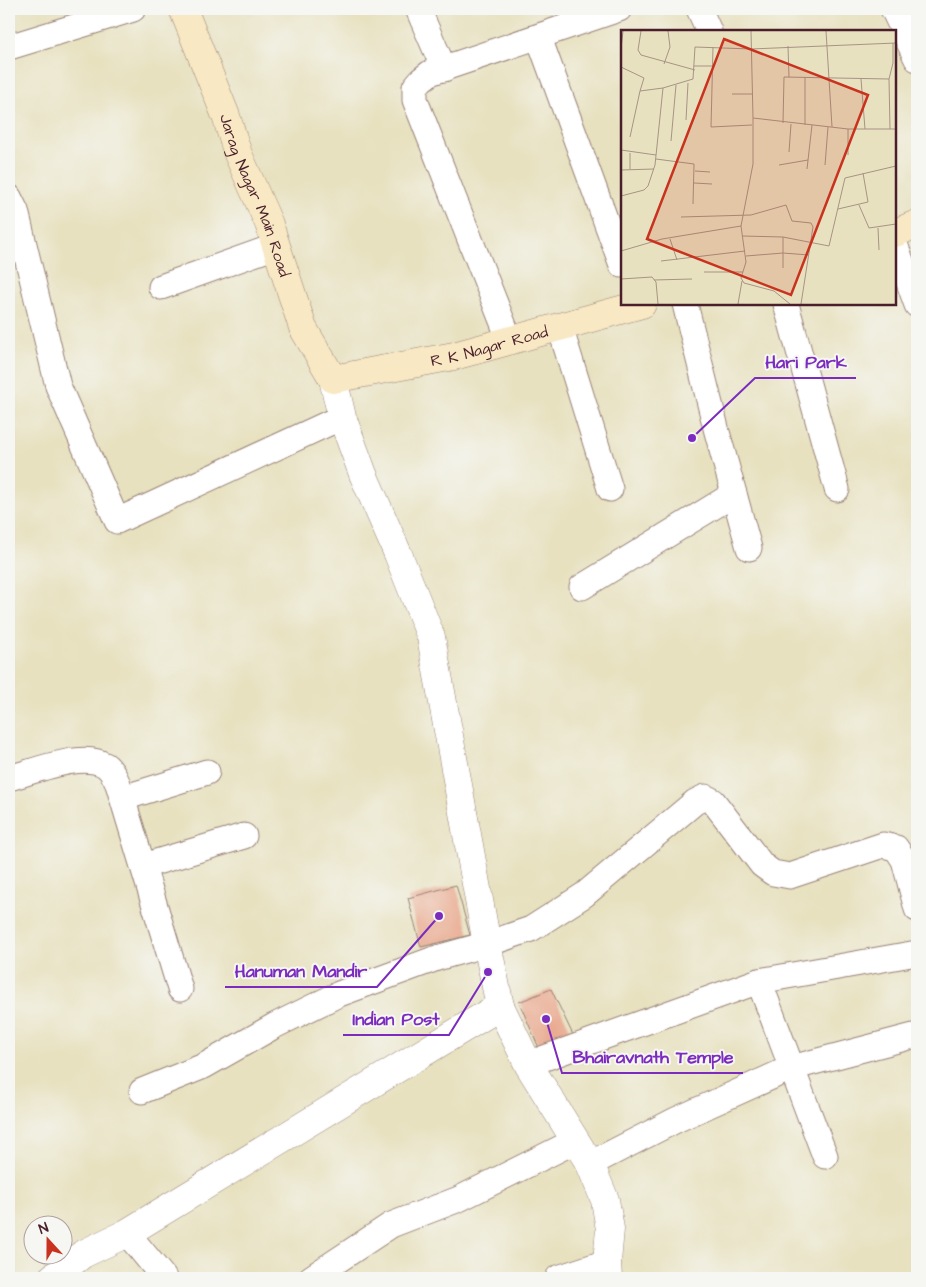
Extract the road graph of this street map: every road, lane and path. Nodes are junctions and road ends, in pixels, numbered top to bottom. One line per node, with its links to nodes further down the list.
1 (133, 9): 9 (street)
2 (183, 9): 15 (main road, Jarag Nagar Main Road)
3 (418, 9): 11 (street)
4 (619, 9): 8 (street)
5 (699, 9): 7 (street)
6 (893, 9): 10 (street)
7 (709, 30)
8 (539, 38): 11 (street); 17 (street)
9 (9, 47)
10 (917, 59)
11 (444, 69): 24 (street)
12 (9, 197): 26 (street)
13 (917, 224): 14 (main road)
14 (896, 233)
15 (276, 246): 18 (street); 25 (main road, Jarag Nagar Main Road)
16 (896, 247): 22 (street)
17 (621, 262)
18 (161, 286)
19 (636, 305): 23 (main road, R K Nagar Road)
20 (685, 305): 29 (street)
21 (786, 305): 28 (street)
22 (917, 305)
23 (560, 327): 24 (main road, R K Nagar Road); 27 (street)
24 (510, 341): 25 (main road, R K Nagar Road)
25 (333, 379): 26 (street)
26 (342, 417): 38 (street)
27 (610, 489)
28 (837, 489)
29 (734, 494): 30 (street); 31 (street)
30 (749, 548)
31 (582, 587)
32 (207, 772): 34 (street)
33 (9, 778): 34 (street)
34 (123, 798): 36 (street)
35 (244, 836): 36 (street)
36 (143, 866): 41 (street)
37 (917, 909): 38 (street)
38 (487, 944): 42 (street); 46 (street)
39 (917, 953): 40 (street)
40 (759, 981): 44 (street); 45 (street)
41 (180, 989)
42 (500, 1006): 44 (street); 50 (street)
43 (917, 1034): 45 (street)
44 (528, 1064): 47 (street)
45 (792, 1068): 48 (street); 49 (street)
46 (142, 1091)
47 (575, 1139): 49 (street); 54 (street)
48 (825, 1156)
49 (590, 1164): 51 (street)
50 (127, 1233): 52 (street); 53 (street)
51 (608, 1270): 55 (street)
52 (52, 1278)
53 (164, 1278)
54 (311, 1278)
55 (558, 1278)

